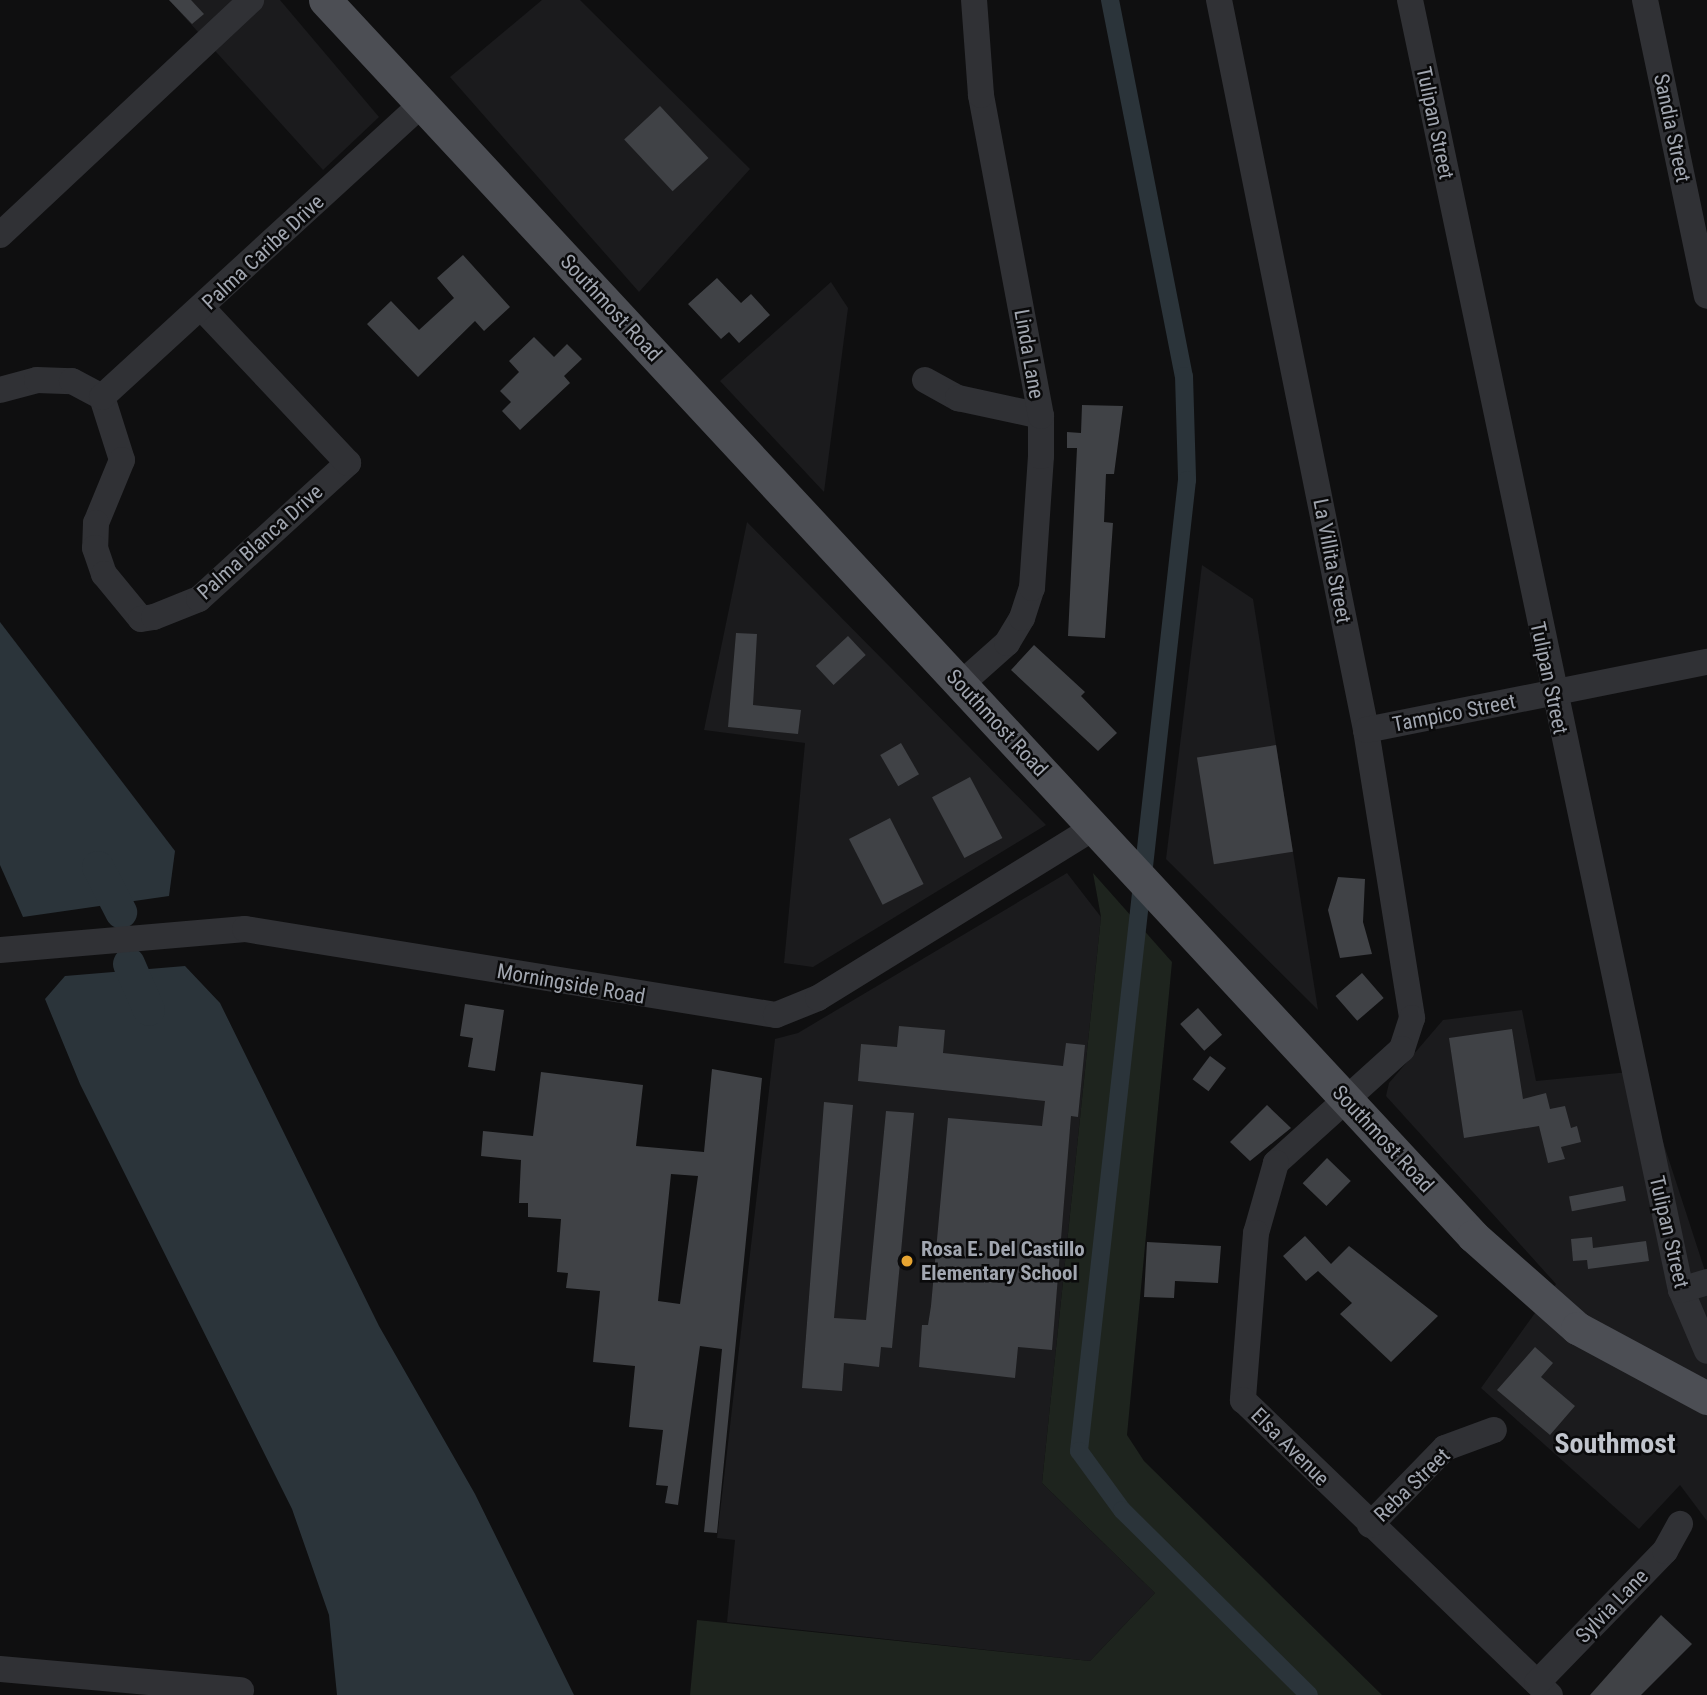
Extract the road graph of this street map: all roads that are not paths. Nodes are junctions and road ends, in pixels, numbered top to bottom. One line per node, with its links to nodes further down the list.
1 (251, 0): 8 (street)
2 (325, 0): 7 (main road, Southmost Road)
3 (974, 0): 14 (street, Linda Lane)
4 (1219, 0): 18 (street, La Villita Street)
5 (1410, 0): 17 (street, Tulipan Street)
6 (1645, 0): 9 (street, Sandia Street)
7 (422, 104): 10 (street, Palma Caribe Drive); 16 (main road, Southmost Road)
8 (0, 235)
9 (1707, 296)
10 (203, 309): 13 (street, Palma Caribe Drive); 13 (street, Palma Blanca Drive)
11 (925, 380): 14 (street)
12 (0, 390): 13 (street)
13 (102, 397)
14 (1041, 416): 16 (street, Linda Lane)
15 (1707, 662): 17 (street, Tampico Street)
16 (961, 684): 19 (main road, Southmost Road)
17 (1552, 693): 18 (street, Tampico Street); 23 (street, Tulipan Street)
18 (1366, 730): 21 (street, La Villita Street)
19 (1100, 836): 20 (street, Morningside Road); 21 (main road, Southmost Road)
20 (0, 950)
21 (1346, 1099): 25 (main road, Southmost Road); 28 (street, Elsa Avenue)
22 (1707, 1282): 23 (street)
23 (1681, 1290): 24 (street, Tulipan Street)
24 (1707, 1351)
25 (1707, 1398)
26 (1494, 1430): 28 (street, Reba Street)
27 (1680, 1524): 30 (street, Sylvia Lane)
28 (1370, 1525): 30 (street, Elsa Avenue)
29 (0, 1669): 31 (street)
30 (1544, 1689)
31 (241, 1690)

